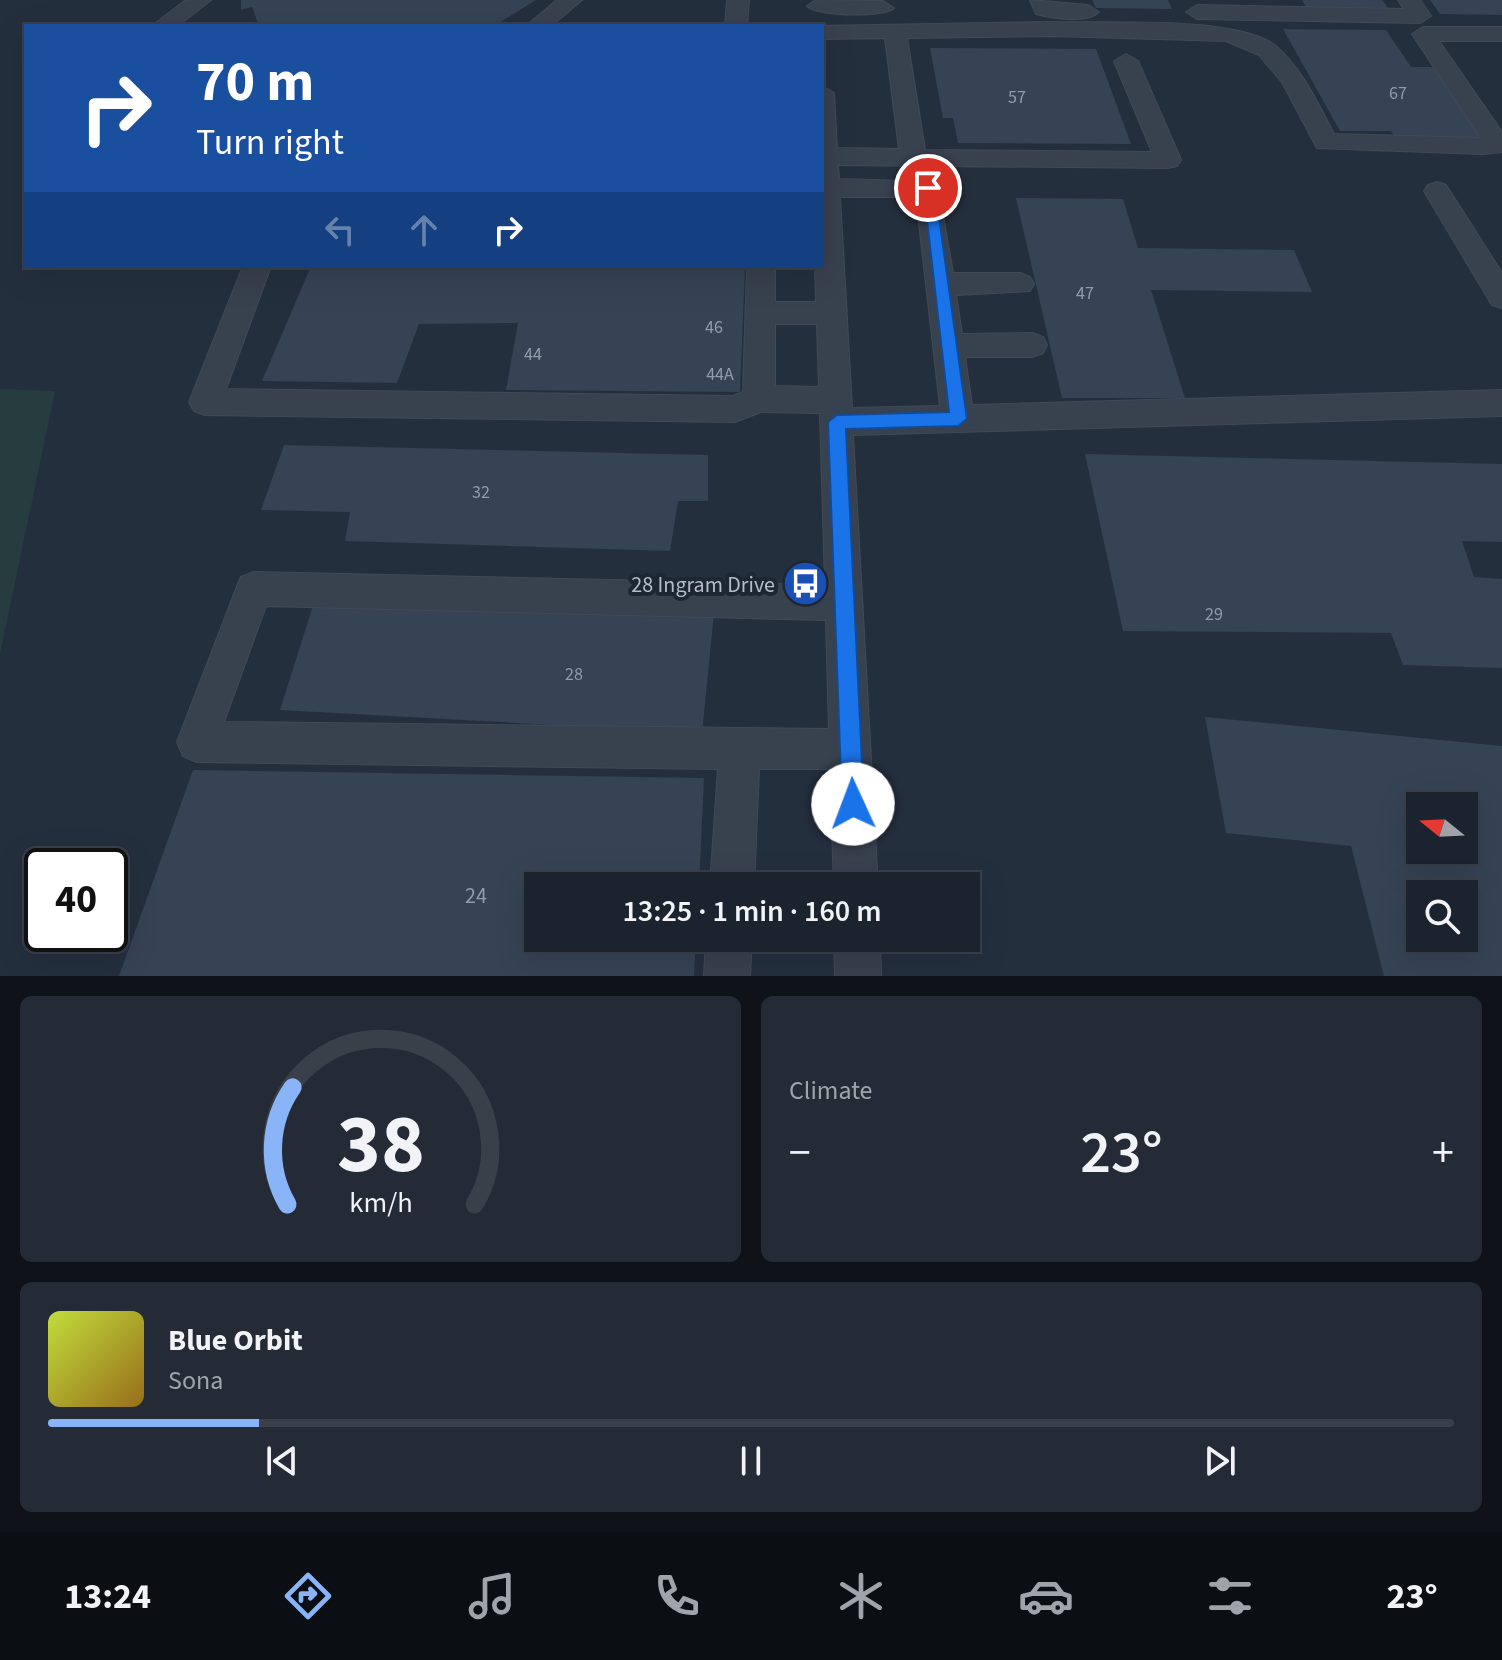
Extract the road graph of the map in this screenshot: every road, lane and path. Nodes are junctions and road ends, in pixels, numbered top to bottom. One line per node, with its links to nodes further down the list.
1 (200, 0): 11 (street)
2 (571, 0): 12 (street)
3 (738, 0): 13 (street)
4 (1042, 4): 5 (street); 6 (street)
5 (1232, 6): 7 (street)
6 (958, 8)
7 (1415, 8): 10 (street)
8 (818, 11): 9 (street)
9 (890, 11): 14 (street); 15 (street); 18 (street)
10 (1502, 18)
11 (166, 24)
12 (540, 24)
13 (736, 24)
14 (824, 31)
15 (1502, 34)
16 (1126, 61): 18 (street)
17 (824, 132): 19 (street)
18 (913, 158): 19 (street)
19 (826, 172): 21 (street); 24 (street)
20 (1437, 191): 26 (street)
21 (826, 242): 28 (street)
22 (256, 268): 31 (street)
23 (761, 268): 27 (street)
24 (940, 284): 25 (street); 30 (street)
25 (1020, 284)
26 (1502, 297)
27 (761, 313): 28 (street); 31 (street)
28 (833, 313): 33 (street)
29 (1032, 345): 30 (street)
30 (948, 346): 34 (street)
31 (759, 399): 33 (street)
32 (1502, 403): 34 (street)
33 (836, 411): 34 (street); 35 (street)
34 (958, 419)
35 (843, 603): 36 (street); 37 (street)
36 (740, 749): 37 (street); 38 (street)
37 (851, 749): 39 (street)
38 (733, 872)
39 (855, 872)
40 (728, 952): 42 (street)
41 (857, 952): 43 (street)
42 (727, 976)
43 (858, 976)

